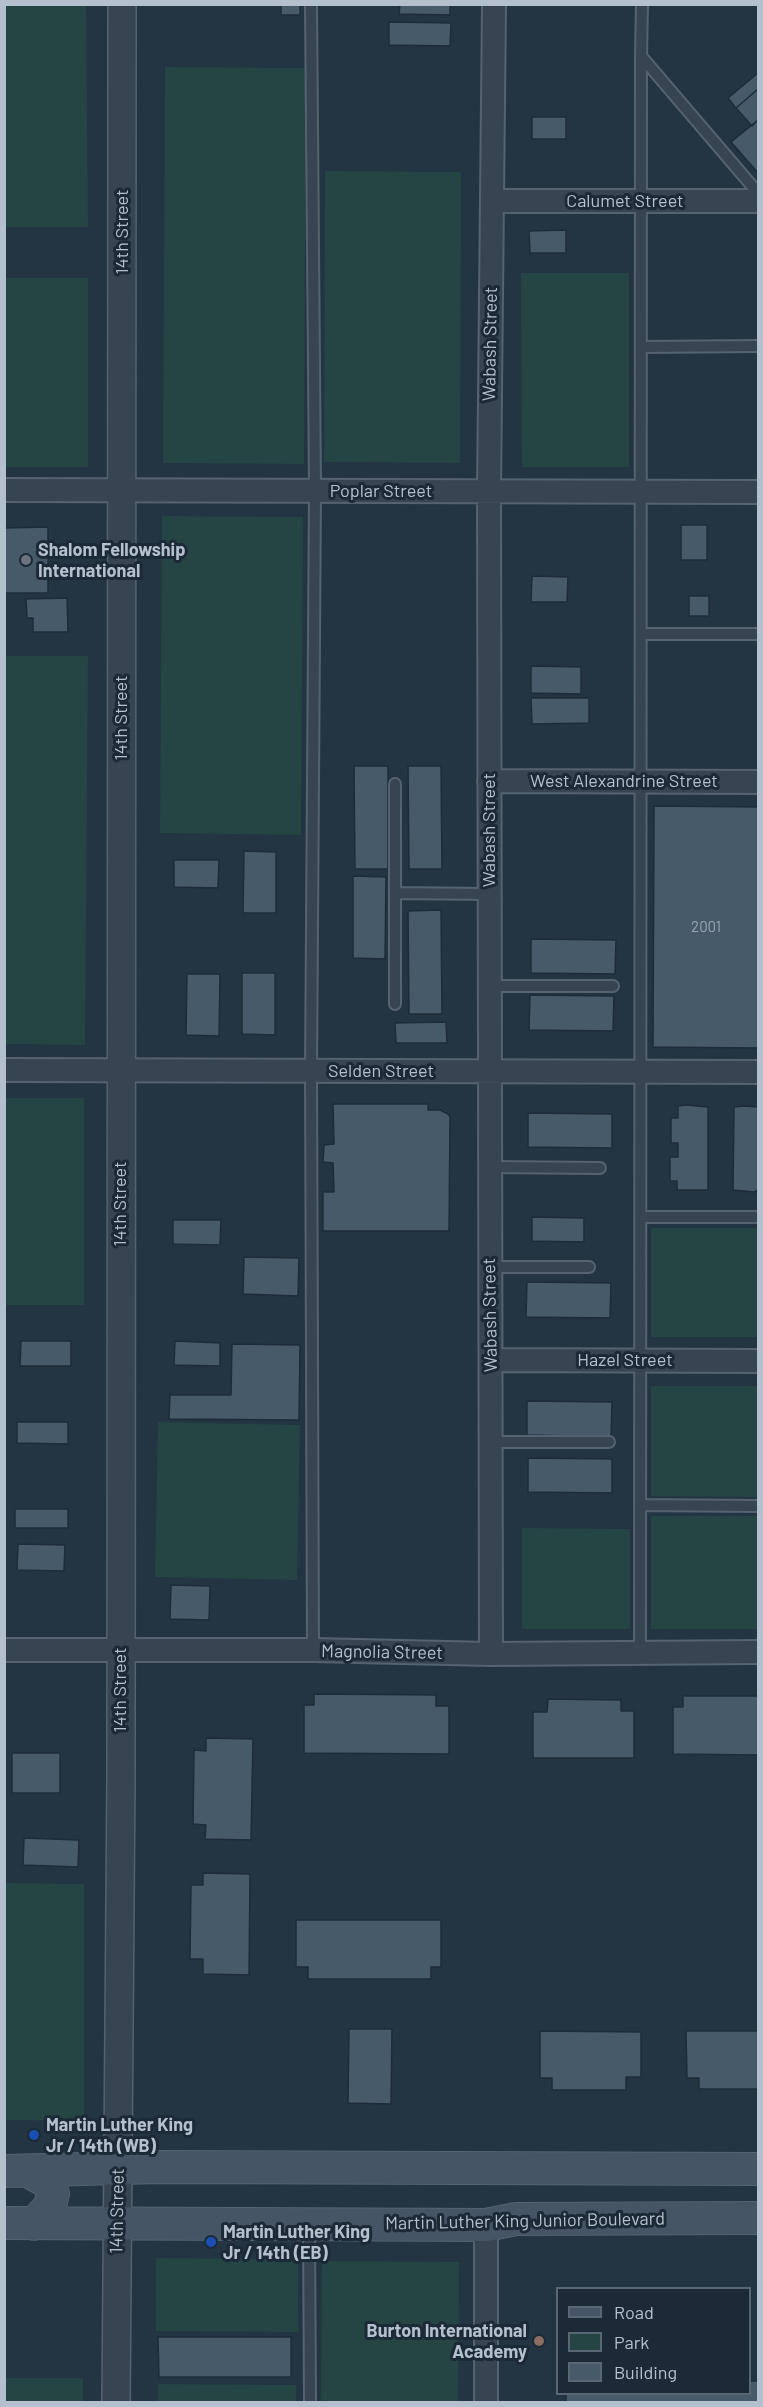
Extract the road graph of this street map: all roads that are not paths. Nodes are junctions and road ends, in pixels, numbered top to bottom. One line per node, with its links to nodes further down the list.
1 (122, 4): 13 (street, 14th Street)
2 (310, 4): 14 (lane)
3 (494, 4): 7 (street, Wabash Street)
4 (642, 4): 5 (lane)
5 (642, 56): 6 (lane); 8 (lane)
6 (759, 193)
7 (492, 201): 8 (street, Calumet Street); 15 (street, Wabash Street)
8 (642, 201): 9 (street, Calumet Street); 11 (lane)
9 (759, 201)
10 (759, 346): 11 (lane)
11 (641, 347): 16 (lane)
12 (4, 490): 13 (street, Poplar Street)
13 (122, 491): 14 (street, Poplar Street); 30 (street, 14th Street)
14 (315, 491): 15 (street, Poplar Street); 31 (lane)
15 (489, 491): 16 (street, Poplar Street); 20 (street, Wabash Street)
16 (641, 492): 17 (street, Poplar Street); 18 (lane)
17 (759, 492)
18 (641, 634): 19 (lane); 21 (lane)
19 (759, 634)
20 (489, 781): 21 (street, West Alexandrine Street); 25 (street, Wabash Street)
21 (641, 781): 22 (street, West Alexandrine Street); 33 (lane)
22 (759, 782)
23 (395, 784): 24 (lane)
24 (395, 893): 25 (lane); 28 (lane)
25 (489, 894): 26 (street, Wabash Street)
26 (489, 986): 27 (lane); 32 (street, Wabash Street)
27 (613, 986)
28 (395, 1004)
29 (4, 1070): 30 (street, Selden Street)
30 (120, 1070): 31 (street, Selden Street); 49 (street, 14th Street)
31 (311, 1071): 32 (street, Selden Street); 50 (lane)
32 (489, 1071): 33 (street, Selden Street); 35 (street, Wabash Street)
33 (641, 1071): 34 (street, Selden Street); 37 (lane)
34 (759, 1072)
35 (489, 1167): 36 (lane); 39 (street, Wabash Street)
36 (600, 1168)
37 (641, 1217): 38 (lane); 42 (lane)
38 (759, 1217)
39 (489, 1267): 40 (lane); 41 (street, Wabash Street)
40 (589, 1267)
41 (491, 1360): 42 (street, Hazel Street); 44 (street, Wabash Street)
42 (641, 1360): 43 (street, Hazel Street); 46 (lane)
43 (759, 1361)
44 (489, 1442): 45 (lane); 53 (street, Wabash Street)
45 (609, 1442)
46 (640, 1505): 47 (lane); 51 (lane)
47 (759, 1506)
48 (4, 1650): 49 (street, Magnolia Street)
49 (120, 1650): 50 (street, Magnolia Street); 56 (street, 14th Street)
50 (313, 1650): 53 (street, Magnolia Street)
51 (640, 1651): 52 (street, Magnolia Street); 53 (street, Magnolia Street)
52 (759, 1652)
53 (491, 1654)
54 (592, 2168): 55 (main road); 56 (main road); 59 (main road)
55 (692, 2168): 57 (main road); 60 (main road)
56 (117, 2169): 58 (main road); 63 (street, 14th Street)
57 (759, 2169)
58 (16, 2171): 62 (main road)
59 (590, 2217): 60 (main road, Martin Luther King Junior Boulevard); 65 (main road, Martin Luther King Junior Boulevard)
60 (690, 2217): 61 (main road, Martin Luther King Junior Boulevard)
61 (759, 2218)
62 (19, 2224): 63 (main road, Martin Luther King Junior Boulevard)
63 (117, 2224): 64 (main road, Martin Luther King Junior Boulevard); 66 (street, 14th Street)
64 (309, 2224): 65 (main road, Martin Luther King Junior Boulevard); 67 (lane)
65 (486, 2225): 68 (street)
66 (116, 2403)
67 (310, 2403)
68 (486, 2403)

